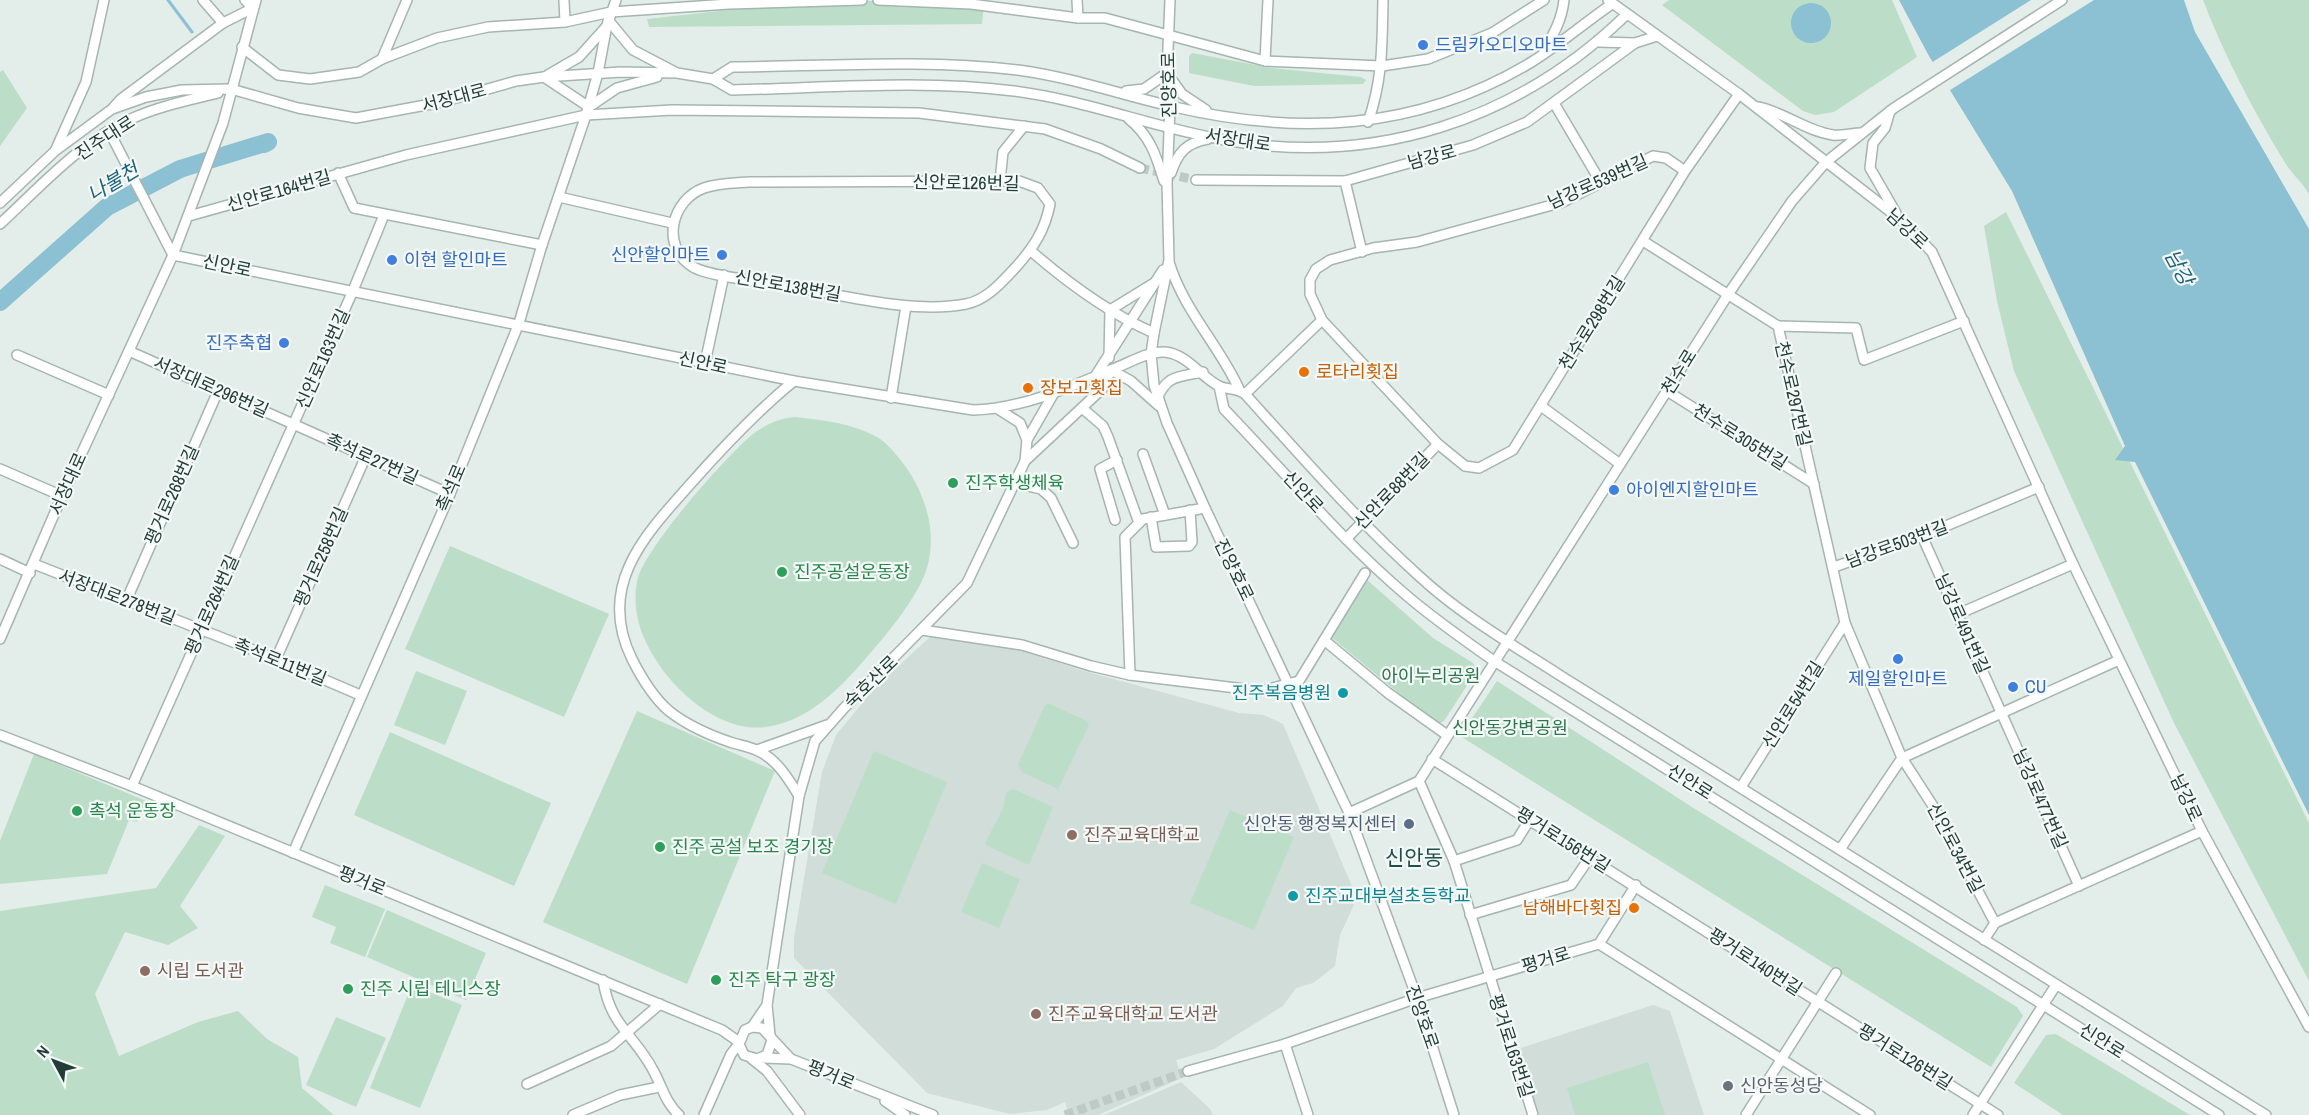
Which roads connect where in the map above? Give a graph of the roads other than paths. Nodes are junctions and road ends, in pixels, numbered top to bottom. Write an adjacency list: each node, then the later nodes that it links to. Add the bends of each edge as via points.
1 (203, 0): 24 (street)
2 (245, 0): 19 (street)
3 (407, 0): 31 (street)
4 (564, 0): 23 (street)
5 (616, 0): 22 (street, 촉석로)
6 (862, 0): 16 (street)
7 (878, 0): 17 (street)
8 (1077, 0): 21 (street)
9 (1170, 0): 25 (street, 진양호로)
10 (1268, 0): 32 (street)
11 (1383, 0): 33 (street)
12 (1542, 0): 33 (street, via 1492,33 1428,59)
13 (1563, 0): 30 (street, via 1563,13)
14 (2062, 0): 46 (street, 천수로)
15 (101, 2): 56 (street, via 86,82)
16 (729, 2): 22 (street)
17 (972, 2): 21 (street)
18 (1610, 2): 20 (street, 남강로); 30 (street, 서장대로)
19 (254, 4): 24 (street); 29 (street)
20 (1626, 15): 26 (street, 남강로); 27 (street, 서장대로)
21 (1078, 18): 25 (street, via 1105,18)
22 (609, 19): 23 (street); 34 (street, 촉석로); 35 (street, via 633,50); 37 (street, via 579,57)
23 (565, 22): 31 (street, via 488,27 437,38)
24 (223, 23): 45 (street)
25 (1169, 35): 32 (street); 36 (street, 진양호로)
26 (1657, 36): 28 (street); 41 (street, 남강로)
27 (1599, 42): 28 (street); 55 (street, 서장대로, via 1503,104 1427,133 1394,141 1302,147)
28 (1635, 43): 42 (street, 남강로)
29 (242, 47): 31 (street, via 278,75 309,79 359,72); 39 (street)
30 (1541, 55): 50 (street, 서장대로, via 1465,96)
31 (382, 58)
32 (1265, 61): 33 (street)
33 (1382, 66): 50 (street)
34 (598, 73): 35 (street, 서장대로); 37 (street, 서장대로); 47 (street, 촉석로)
35 (677, 73): 38 (street, 서장대로); 47 (street, via 617,88)
36 (1167, 73): 40 (street, via 1144,89); 43 (street, 진양호로); 48 (street, via 1182,94)
37 (544, 77): 39 (street, 서장대로, via 356,118 298,108); 47 (street)
38 (713, 79): 40 (street, 서장대로, via 732,67 961,65 1019,70); 49 (street, 서장대로, via 732,90 960,86 1016,91)
39 (231, 89): 45 (street, 진주대로, via 182,90); 53 (street, 진주대로, via 143,115); 69 (street, 서장대로, via 223,123)
40 (1120, 92): 43 (street, 서장대로)
41 (1739, 94): 44 (street, 남강로); 59 (street)
42 (1554, 103): 62 (street, 남강로, via 1527,122 1473,145); 64 (street)
43 (1170, 106): 48 (street, 서장대로); 52 (street, 진양호로)
44 (1755, 106): 54 (street, via 1833,135); 57 (street, 남강로)
45 (112, 109): 56 (street, 진주대로)
46 (1892, 109): 54 (street, 천수로); 70 (street, via 1885,128 1873,143 1870,168)
47 (587, 111): 51 (street, via 919,113); 60 (street); 66 (street, 촉석로)
48 (1216, 115): 50 (street, 서장대로, via 1305,125)
49 (1127, 117): 52 (street, 서장대로); 65 (street, via 1152,144)
50 (1368, 122)
51 (1024, 126): 58 (street, via 1090,145); 63 (street, via 1003,152)
52 (1169, 127): 55 (street, 서장대로); 65 (street, 진양호로)
53 (109, 131): 72 (street, 진주대로); 77 (street)
54 (1861, 133): 57 (street, 천수로)
55 (1212, 138): 65 (street, via 1192,142 1182,149)
56 (56, 151): 67 (street, 진주대로)
57 (1826, 162): 70 (street, 남강로); 82 (street, 천수로, via 1792,201)
58 (1140, 168)
59 (1685, 171): 64 (street, 남강로539번길, via 1666,158 1653,156); 73 (street, 천수로298번길)
60 (338, 173): 68 (street, 신안로164번길, via 354,208); 69 (street, 신안로164번길)
61 (1196, 180): 62 (street)
62 (1345, 180): 76 (street)
63 (1000, 181): 71 (street, 신안로126번길, via 716,185 691,196); 75 (street, 신안로126번길, via 1018,181 1038,188 1050,204 1047,220)
64 (1600, 181): 76 (street, 남강로539번길, via 1563,202 1417,242)
65 (1167, 188): 78 (street, 진양호로)
66 (559, 197): 71 (street); 74 (street, 촉석로)
67 (0, 203)
68 (384, 215): 74 (street, 신안로164번길); 81 (street)
69 (189, 216): 77 (street, 서장대로)
70 (1901, 220): 86 (street, 남강로, via 1932,252)
71 (672, 223): 79 (street, via 674,241 683,258 694,268)
72 (0, 224)
73 (1643, 241): 82 (street); 108 (street, 천수로298번길)
74 (542, 245): 87 (street, 촉석로)
75 (1031, 251): 83 (street, 신안로126번길, via 994,291 967,304); 84 (street)
76 (1362, 252): 85 (street, 남강로539번길, via 1330,260 1316,269 1310,280 1310,294)
77 (173, 255): 81 (street, 신안로); 91 (street, 서장대로)
78 (1169, 260): 80 (street); 90 (street, 진양호로); 104 (street, 신안로, via 1195,319)
79 (724, 275): 83 (street, 신안로138번길); 95 (street, 신안로138번길)
80 (1156, 281): 84 (street); 88 (street)
81 (352, 293): 87 (street, 신안로); 111 (street, 신안로163번길)
82 (1729, 293): 89 (street, 천수로297번길); 103 (street, 천수로)
83 (906, 306): 106 (street)
84 (1110, 310): 88 (street); 94 (street)
85 (1322, 320): 104 (street); 113 (street, 신안로88번길)
86 (1964, 321): 89 (street, via 1864,360 1856,328); 122 (street, 남강로)
87 (519, 323): 95 (street, 신안로); 123 (street, 촉석로)
88 (1131, 323): 90 (street); 94 (street)
89 (1778, 326): 121 (street, 천수로297번길)
90 (1154, 333): 92 (street, 진양호로)
91 (129, 351): 101 (street, 서장대로296번길); 105 (street, 서장대로)
92 (1151, 354): 96 (street, 신안로); 97 (street, via 1167,352); 107 (street, 진양호로)
93 (17, 355): 105 (street)
94 (1109, 358): 98 (street)
95 (705, 363): 99 (street, 신안로)
96 (1111, 370): 98 (street, 신안로); 107 (street); 109 (street, via 1103,388)
97 (1203, 372): 100 (street); 107 (street, via 1175,377 1162,385)
98 (1095, 376): 102 (street, 신안로)
99 (794, 381): 106 (street, 신안로); 158 (street, via 744,424 650,530 628,568 618,616 623,641 636,666 669,710 697,729)
100 (1219, 386): 104 (street); 133 (street, 신안로, via 1224,409)
101 (218, 391): 111 (street, 서장대로296번길); 140 (street, 평거로268번길)
102 (1054, 391): 110 (street, 신안로); 112 (street, 숙호산로)
103 (1667, 391): 118 (street, 천수로); 121 (street, 천수로305번길)
104 (1242, 392): 130 (street, 신안로)
105 (109, 395): 124 (street, 서장대로)
106 (891, 398): 110 (street, 신안로, via 947,407)
107 (1158, 402): 125 (street, 진양호로)
108 (1541, 405): 113 (street, 신안로88번길, via 1514,450 1479,468 1465,466); 118 (street)
109 (1082, 408): 116 (street, via 1103,426); 117 (street)
110 (998, 409): 112 (street, via 1020,423)
111 (294, 424): 115 (street, 촉석로27번길); 143 (street, 평거로264번길)
112 (1027, 440): 117 (street, 숙호산로)
113 (1438, 444): 130 (street, 신안로88번길)
114 (1143, 454): 127 (street)
115 (366, 456): 123 (street, 촉석로27번길); 148 (street, 평거로258번길)
116 (1117, 460): 129 (street, via 1100,469); 131 (street)
117 (1025, 461): 120 (street, 숙호산로)
118 (1620, 464): 147 (street, 천수로)
119 (0, 469): 124 (street)
120 (1015, 483): 134 (street, via 1041,489 1051,498); 144 (street, 숙호산로, via 967,583)
121 (1814, 484): 137 (street, 남강로503번길)
122 (2038, 487): 132 (street, 남강로503번길); 136 (street, 남강로)
123 (450, 494): 153 (street, 촉석로)
124 (62, 496): 138 (street, 서장대로)
125 (1205, 508): 126 (street); 152 (street, 진양호로)
126 (1190, 510): 127 (street); 128 (street, via 1189,546 1156,547)
127 (1165, 515): 128 (street)
128 (1151, 517): 131 (street)
129 (1115, 520)
130 (1363, 521): 133 (street, 신안로88번길); 147 (street, 신안로, via 1429,584)
131 (1139, 523): 151 (street, via 1125,537)
132 (1922, 537): 137 (street, 남강로503번길); 141 (street, 남강로491번길)
133 (1346, 539): 150 (street, 신안로, via 1406,595)
134 (1072, 543)
135 (0, 559): 138 (street)
136 (2073, 564): 141 (street); 149 (street, 남강로)
137 (1833, 567): 142 (street)
138 (32, 569): 140 (street, 서장대로278번길); 145 (street, 서장대로)
139 (1365, 573): 146 (street)
140 (127, 599): 143 (street, 서장대로278번길)
141 (1958, 614): 154 (street, 남강로491번길)
142 (1845, 623): 159 (street); 163 (street, 신안로54번길)
143 (200, 630): 148 (street, 촉석로11번길); 162 (street, 평거로264번길)
144 (922, 630): 151 (street, via 1022,645); 155 (street, 숙호산로)
145 (0, 639)
146 (1324, 640): 152 (street, via 1299,681); 157 (street)
147 (1507, 641): 150 (street, 천수로); 163 (street, 신안로)
148 (276, 658): 153 (street, 촉석로11번길)
149 (2119, 660): 154 (street); 167 (street, 남강로)
150 (1494, 662): 157 (street, 천수로); 185 (street, 신안로)
151 (1130, 675): 152 (street, via 1261,691)
152 (1290, 685): 165 (street, 진양호로)
153 (360, 695): 169 (street, 촉석로)
154 (2001, 712): 159 (street); 173 (street, 남강로477번길)
155 (827, 725): 158 (street); 164 (street, 숙호산로, via 815,741)
156 (0, 735): 162 (street, 평거로)
157 (1447, 735): 160 (street, 천수로)
158 (757, 750): 164 (street, via 779,768)
159 (1902, 758): 168 (street); 175 (street, 신안로34번길, via 1933,806)
160 (1432, 759): 161 (street, 천수로); 166 (street, 평거로156번길)
161 (1419, 781): 165 (street); 171 (street, 평거로163번길)
162 (132, 786): 169 (street, 평거로)
163 (1742, 787): 168 (street, 신안로)
164 (799, 796): 186 (street, 숙호산로)
165 (1349, 813): 182 (street, 진양호로)
166 (1530, 819): 170 (street, 평거로156번길); 171 (street, via 1517,840)
167 (2202, 831): 173 (street); 188 (street, 남강로)
168 (1841, 848): 176 (street, 신안로)
169 (292, 853): 180 (street, 평거로)
170 (1590, 857): 172 (street, 평거로156번길); 174 (street, via 1571,885)
171 (1454, 861): 174 (street, 평거로163번길)
172 (1636, 885): 177 (street); 183 (street, 평거로140번길)
173 (2079, 886): 175 (street)
174 (1470, 915): 179 (street, 평거로163번길)
175 (1995, 923): 176 (street)
176 (1984, 940): 181 (street, 신안로)
177 (1599, 944): 179 (street, 평거로); 196 (street)
178 (1836, 973): 183 (street)
179 (1489, 977): 182 (street, 평거로); 211 (street, 평거로163번길)
180 (603, 981): 184 (street, 평거로); 190 (street, via 610,1008)
181 (2056, 985): 185 (street); 217 (street, 신안로)
182 (1417, 998): 193 (street, 평거로); 210 (street, 진양호로)
183 (1818, 1002): 196 (street, 평거로140번길); 202 (street, 평거로126번길)
184 (660, 1004): 189 (street, 평거로); 190 (street)
185 (2044, 1004): 202 (street); 216 (street, 신안로)
186 (767, 1005): 187 (street); 191 (street)
187 (750, 1027): 189 (street); 191 (street, via 762,1028); 192 (street, via 742,1033)
188 (2309, 1027)
189 (722, 1030): 192 (street)
190 (626, 1035): 199 (street, via 611,1046); 200 (street, via 654,1072)
191 (771, 1037): 194 (street, via 770,1050); 195 (street)
192 (739, 1043): 194 (street, via 742,1052); 197 (street)
193 (1285, 1044): 198 (street, 평거로); 209 (street)
194 (756, 1058): 195 (street); 197 (street); 206 (street)
195 (791, 1059): 201 (street, 평거로)
196 (1782, 1060): 212 (street, 평거로140번길); 213 (street)
197 (729, 1063): 203 (street)
198 (1188, 1071)
199 (527, 1084)
200 (659, 1087): 204 (street, via 620,1095); 205 (street)
201 (872, 1092): 207 (street, 평거로); 208 (street, 평거로)
202 (1981, 1104): 214 (street); 215 (street, 평거로126번길)
203 (707, 1113)
204 (573, 1115)
205 (678, 1115)
206 (800, 1115)
207 (905, 1115)
208 (933, 1115)
209 (1308, 1115)
210 (1454, 1115)
211 (1533, 1115)
212 (1747, 1115)
213 (1870, 1115)
214 (1973, 1115)
215 (1998, 1115)
216 (2219, 1115)
217 (2266, 1115)

